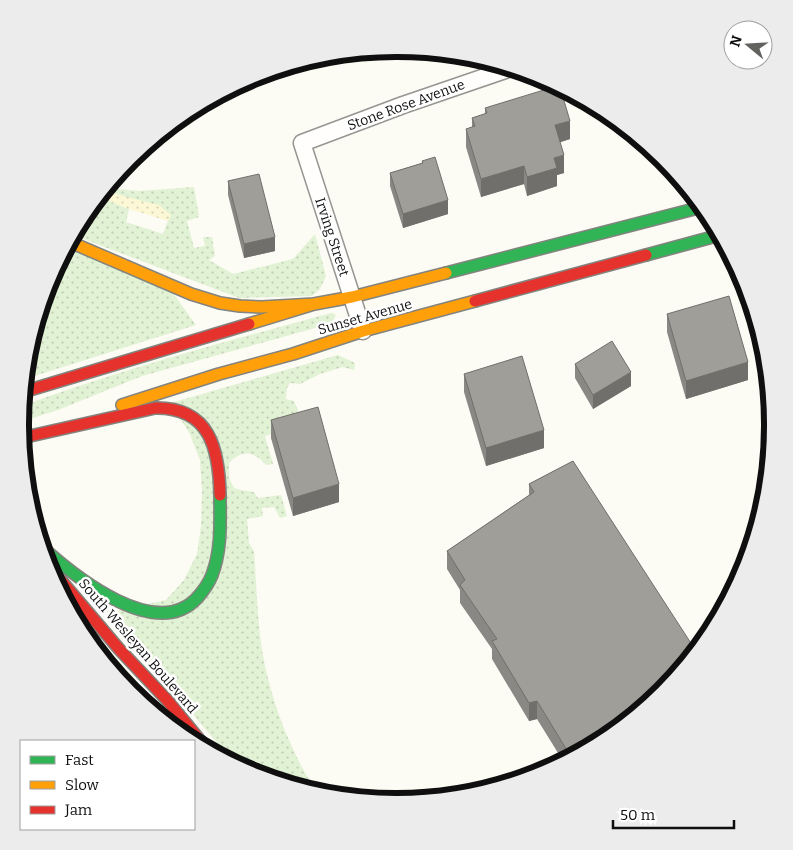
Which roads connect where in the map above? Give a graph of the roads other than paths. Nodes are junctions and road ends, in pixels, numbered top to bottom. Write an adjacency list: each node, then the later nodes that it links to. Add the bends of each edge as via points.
1 (499, 72): 2 (street, Stone Rose Avenue)
2 (302, 143): 6 (street, Irving Street)
3 (694, 209): 6 (main road, Sunset Avenue)
4 (712, 237): 8 (main road, Sunset Avenue)
5 (76, 245): 7 (main road, via 181,290 216,301 270,307)
6 (352, 297): 7 (main road, Sunset Avenue); 8 (street, Irving Street)
7 (314, 304): 9 (main road, Sunset Avenue)
8 (363, 331): 10 (main road, Sunset Avenue)
9 (31, 390)
10 (29, 435)
11 (29, 436): 12 (main road, via 166,407 189,415 205,427 216,460 220,482 217,561 204,590 184,609 159,613 132,607 77,576)
12 (54, 557)
13 (66, 586): 14 (main road, South Wesleyan Boulevard)
14 (192, 731)

